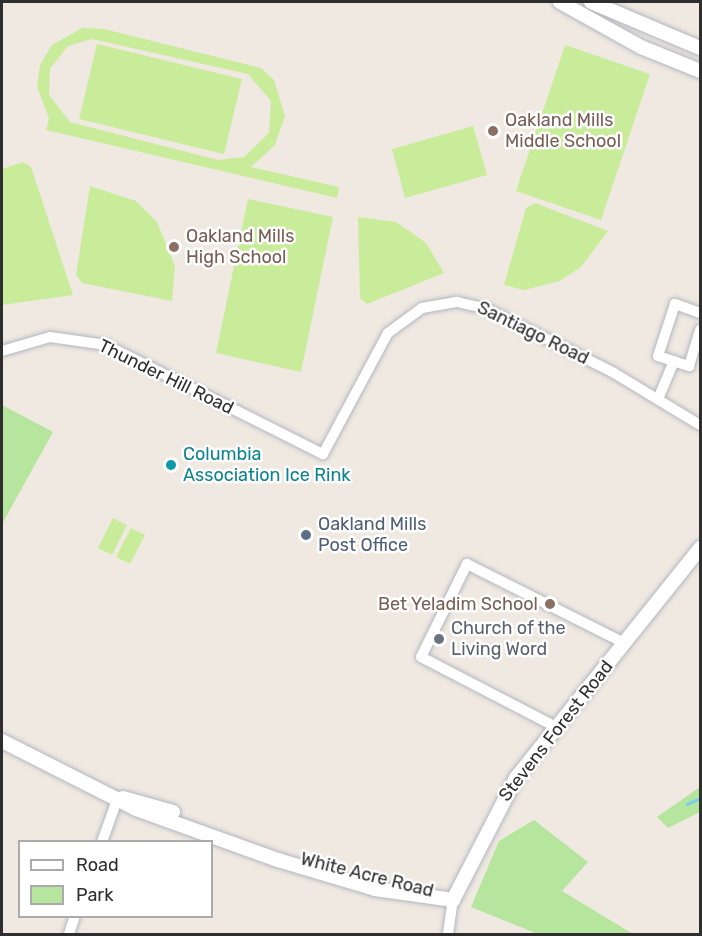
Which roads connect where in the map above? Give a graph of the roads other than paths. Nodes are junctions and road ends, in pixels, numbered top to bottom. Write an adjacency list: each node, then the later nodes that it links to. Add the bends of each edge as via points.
1 (560, 2): 4 (street, via 613,33)
2 (591, 2): 3 (street)
3 (700, 48)
4 (700, 71)
5 (700, 312): 8 (street, via 675,304 658,356)
6 (700, 330): 8 (street, via 689,366)
7 (2, 351): 11 (street, Thunder Hill Road, via 50,337 106,345)
8 (674, 361): 9 (street)
9 (658, 399): 10 (street, Santiago Road); 11 (street, Santiago Road, via 487,309 440,303 410,315 388,333)
10 (700, 426)
11 (323, 454)
12 (700, 548): 13 (street, Stevens Forest Road)
13 (624, 643): 14 (street, Stevens Forest Road); 14 (street, via 467,564 421,657)
14 (556, 727): 18 (street, Stevens Forest Road, via 499,805)
15 (2, 741): 16 (street, White Acre Road, via 63,776)
16 (118, 797): 17 (street); 18 (street, White Acre Road, via 140,800 346,874)
17 (103, 840)
18 (453, 900): 21 (street, Stevens Forest Road)
19 (74, 918): 20 (street)
20 (69, 934)
21 (448, 934)

